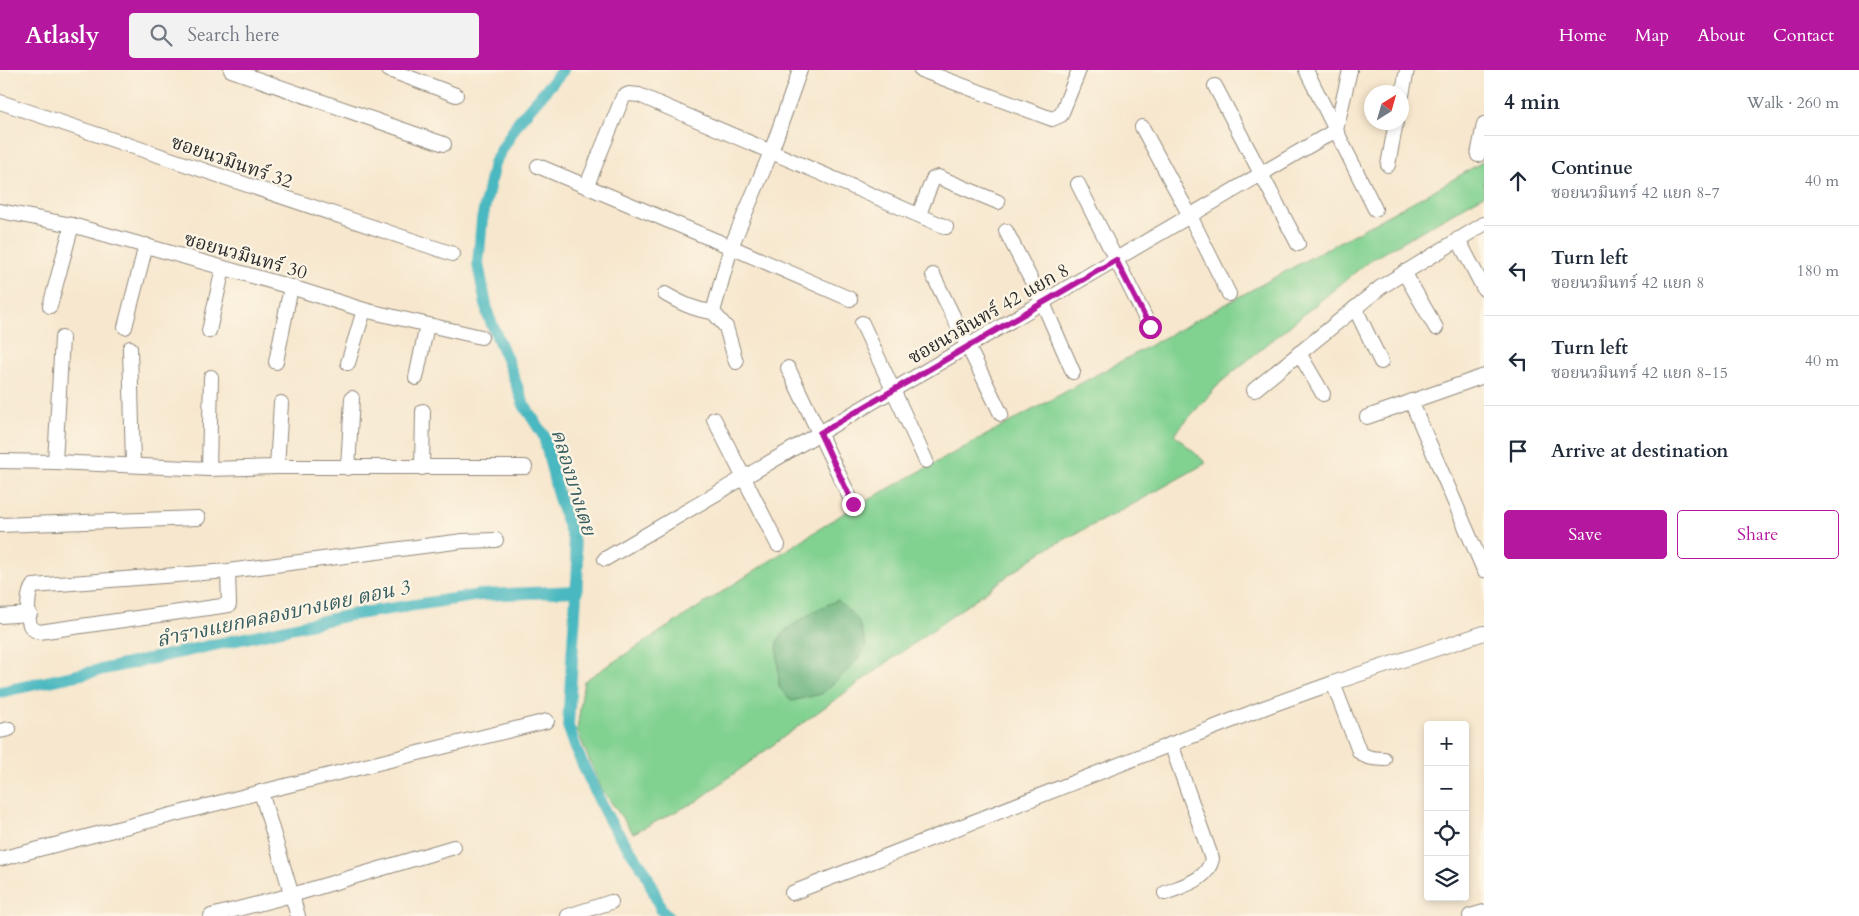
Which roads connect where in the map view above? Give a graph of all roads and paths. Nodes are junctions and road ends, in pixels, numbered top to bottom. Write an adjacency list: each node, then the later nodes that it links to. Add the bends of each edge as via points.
1 (230, 70): 17 (street)
2 (390, 70): 11 (street)
3 (800, 70): 18 (street)
4 (921, 70): 5 (street, via 1052,119 1061,115)
5 (1079, 70)
6 (1306, 70): 15 (street)
7 (1350, 70): 15 (street)
8 (1406, 70): 9 (street)
9 (1404, 85)
10 (1215, 86): 22 (street)
11 (456, 95)
12 (0, 102): 38 (street, ซอยนวมินทร์ 32)
13 (1484, 124): 19 (street)
14 (1142, 127): 29 (street)
15 (1336, 130): 22 (street, ซอยนวมินทร์ 42 แยก 8); 26 (street)
16 (1395, 130): 20 (street)
17 (444, 144)
18 (771, 152): 24 (street, via 639,95 629,94 623,97); 28 (street); 37 (street)
19 (1478, 155)
20 (1388, 165)
21 (538, 166): 24 (street)
22 (1262, 174): 29 (street, ซอยนวมินทร์ 42 แยก 8); 35 (street)
23 (1078, 184): 39 (street)
24 (587, 185): 37 (street)
25 (998, 202): 28 (street, via 938,177 933,179)
26 (1375, 209)
27 (0, 211): 31 (street, ซอยนวมินทร์ 30)
28 (919, 214): 32 (street)
29 (1190, 216): 39 (street, ซอยนวมินทร์ 42 แยก 8); 46 (street)
30 (1484, 224): 34 (street)
31 (72, 225): 36 (street, ซอยนวมินทร์ 30); 49 (street)
32 (946, 227)
33 (1006, 231): 48 (street)
34 (1458, 240): 41 (street); 44 (street)
35 (1298, 244)
36 (146, 245): 40 (street, ซอยนวมินทร์ 30); 55 (street)
37 (731, 246): 47 (street); 52 (street)
38 (453, 254)
39 (1116, 260): 48 (street, ซอยนวมินทร์ 42 แยก 8); 56 (street)
40 (223, 268): 43 (street, ซอยนวมินทร์ 30); 58 (street)
41 (1404, 272): 50 (street); 57 (street)
42 (933, 275): 61 (street)
43 (290, 287): 51 (street, ซอยนวมินทร์ 30); 64 (street)
44 (1484, 290)
45 (665, 294): 52 (street, via 687,306)
46 (1229, 294)
47 (850, 299)
48 (1042, 303): 61 (street, ซอยนวมินทร์ 42 แยก 8); 69 (street)
49 (50, 306)
50 (1355, 308): 63 (street); 66 (street)
51 (364, 310): 54 (street, ซอยนวมินทร์ 30); 67 (street)
52 (713, 312): 65 (street, via 726,327)
53 (862, 323): 74 (street)
54 (428, 324): 59 (street, ซอยนวมินทร์ 30); 72 (street)
55 (125, 327)
56 (1150, 327)
57 (1436, 328)
58 (209, 331)
59 (481, 337)
60 (62, 338): 86 (street)
61 (968, 346): 74 (street, ซอยนวมินทร์ 42 แยก 8); 80 (street)
62 (130, 348): 87 (street)
63 (1299, 353): 73 (street); 75 (street)
64 (276, 362)
65 (736, 362)
66 (1381, 362)
67 (348, 363)
68 (788, 368): 83 (street)
69 (1073, 372)
70 (1484, 376): 77 (street)
71 (212, 377): 92 (street)
72 (416, 378)
73 (1254, 390)
74 (893, 391): 83 (street, ซอยนวมินทร์ 42 แยก 8); 85 (street)
75 (1323, 394)
76 (352, 398): 90 (street)
77 (1411, 401): 81 (street); 100 (street)
78 (281, 403): 88 (street)
79 (422, 411): 91 (street)
80 (1001, 414)
81 (1367, 417)
82 (714, 419): 93 (street)
83 (820, 433): 93 (street, ซอยนวมินทร์ 42 แยก 8); 94 (street)
84 (0, 461): 86 (street)
85 (926, 461)
86 (54, 462): 87 (street)
87 (133, 465): 92 (street)
88 (277, 467): 90 (street); 92 (street)
89 (524, 467): 91 (street)
90 (348, 468): 91 (street)
91 (422, 468)
92 (209, 469)
93 (744, 476): 98 (street); 99 (street, ซอยนวมินทร์ 42 แยก 8)
94 (853, 504)
95 (198, 518): 96 (street)
96 (0, 525)
97 (496, 540): 101 (street, via 463,541)
98 (778, 545)
99 (605, 559)
100 (1484, 570)
101 (228, 571): 102 (street, via 33,586 28,597); 102 (street, via 229,605 40,632 30,625)
102 (30, 614): 103 (street)
103 (0, 616)
104 (1484, 633): 105 (street)
105 (1333, 683): 107 (street); 108 (street, via 1358,751 1368,758)
106 (547, 720): 109 (street)
107 (1171, 744): 112 (street); 113 (street, via 1212,859 1204,876)
108 (1384, 759)
109 (261, 792): 111 (street); 114 (street)
110 (454, 848): 114 (street)
111 (0, 859)
112 (792, 893)
113 (1165, 893)
114 (292, 895): 117 (street); 118 (street)
115 (611, 902): 119 (street)
116 (1484, 912): 120 (street)
117 (211, 916)
118 (298, 916)
119 (568, 916)
120 (1470, 916)

